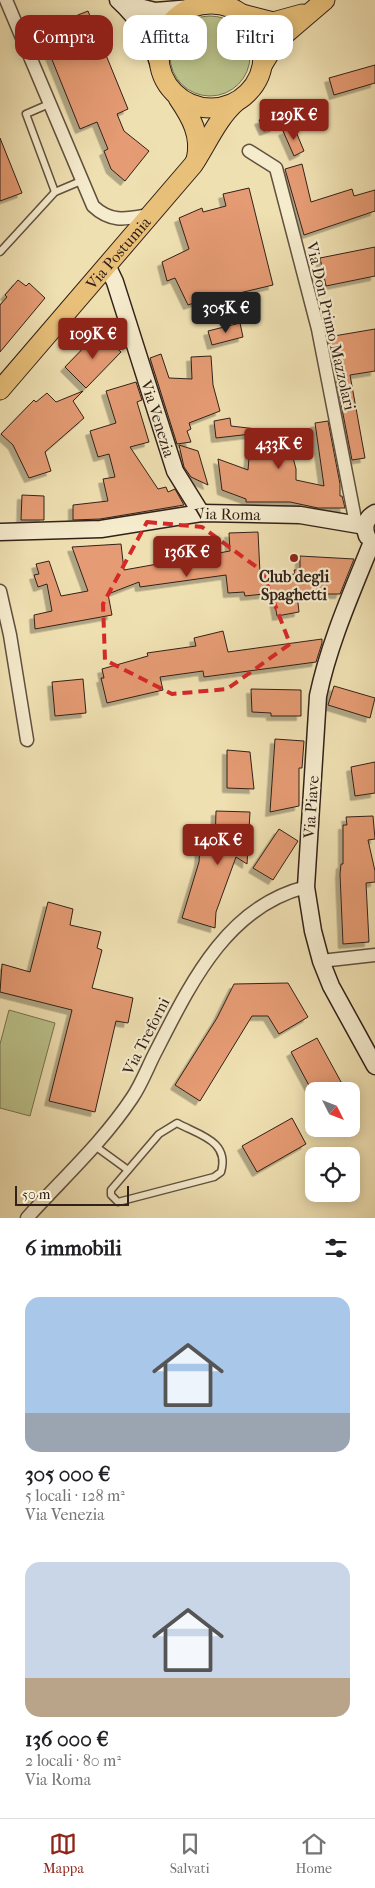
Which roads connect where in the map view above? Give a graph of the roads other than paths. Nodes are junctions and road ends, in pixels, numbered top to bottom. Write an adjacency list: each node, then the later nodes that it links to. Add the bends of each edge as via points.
1 (6, 0): 10 (street)
2 (118, 0): 4 (main road, via 148,10); 7 (main road, via 141,24)
3 (324, 1): 5 (main road, via 279,22); 6 (main road, via 277,41)
4 (192, 8): 5 (main road, via 217,5); 7 (main road, via 174,19 162,36)
5 (241, 14): 6 (main road, via 260,38)
6 (262, 67): 9 (main road, via 252,88)
7 (160, 68): 8 (main road, via 168,87)
8 (176, 95): 9 (main road, via 189,104 204,108); 12 (main road, via 197,134)
9 (236, 102): 12 (main road, Via Postumia, via 220,119)
10 (49, 104): 13 (street); 14 (lane, via 26,114)
11 (249, 151): 20 (street, Via Don Primo Mazzolari, via 276,168)
12 (196, 160): 15 (main road, Via Postumia)
13 (81, 181): 14 (lane); 15 (street, via 92,206 102,215 124,220)
14 (55, 192): 16 (lane)
15 (149, 215): 17 (main road, Via Postumia)
16 (0, 252)
17 (107, 265): 18 (main road, Via Postumia); 19 (main road, Via Venezia, via 175,471)
18 (0, 390)
19 (201, 512): 20 (main road, Via Roma); 21 (main road, Via Roma, via 101,529)
20 (365, 521): 22 (main road, via 366,535)
21 (0, 532)
22 (374, 542): 25 (main road, Via Piave, via 323,671)
23 (0, 591): 24 (street)
24 (27, 740)
25 (306, 887): 27 (main road, Via Piave); 29 (street, Via Treforni, via 284,892 255,908 211,955 187,991 133,1096)
26 (375, 955): 27 (street)
27 (321, 961): 28 (main road, Via Piave, via 331,986)
28 (375, 1066)
29 (95, 1146): 30 (lane); 31 (street, Via Treforni)
30 (128, 1170): 30 (lane, via 111,1190 111,1195 118,1202 214,1176 221,1172 223,1154 218,1145 177,1123 159,1134)
31 (27, 1218)

